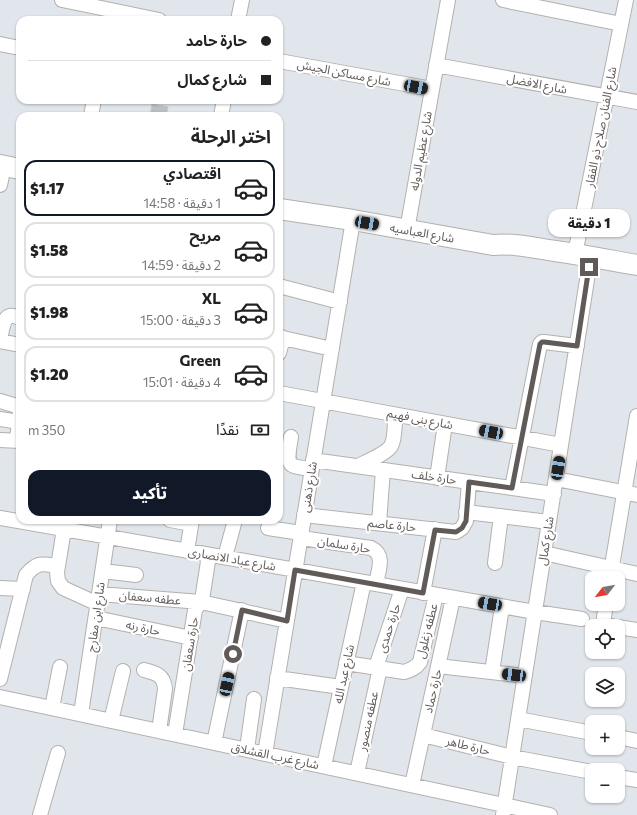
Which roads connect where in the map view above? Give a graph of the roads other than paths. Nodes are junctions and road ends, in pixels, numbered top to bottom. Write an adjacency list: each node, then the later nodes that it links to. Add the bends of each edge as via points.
1 (62, 0): 6 (street)
2 (242, 0): 7 (street)
3 (448, 0): 12 (street, شارع عظيم الدوله)
4 (503, 0): 8 (street)
5 (626, 0): 8 (street, شارع الفنان صلاح ذو الفقار)
6 (139, 16)
7 (239, 16)
8 (621, 24): 14 (street, شارع الفنان صلاح ذو الفقار)
9 (0, 44): 10 (street)
10 (16, 47)
11 (283, 62): 13 (street, شارع مساكن الجيش)
12 (436, 65): 13 (street, شارع عظيم الدوله); 14 (street, شارع الافضل)
13 (432, 90): 18 (street, شارع عظيم الدوله)
14 (607, 96): 15 (street, شارع الافضل); 19 (street, شارع الفنان صلاح ذو الفقار)
15 (637, 102)
16 (283, 210): 17 (main road, شارع العباسيه)
17 (353, 220): 18 (main road, شارع العباسيه); 23 (street, شارع ذهنى)
18 (407, 230): 19 (main road, شارع العباسيه, via 493,245 509,252)
19 (582, 261): 20 (main road, شارع العباسيه); 21 (main road, شارع العباسيه); 28 (street, شارع كمال)
20 (637, 265)
21 (637, 276)
22 (283, 287): 23 (street)
23 (340, 302): 29 (street, شارع ذهنى)
24 (16, 317): 26 (street, via 11,315 5,319)
25 (283, 337): 29 (street)
26 (0, 341): 27 (street)
27 (16, 344)
28 (577, 346): 40 (street, via 544,342 540,344); 43 (street, شارع كمال)
29 (332, 349): 32 (street, شارع ذهنى)
30 (283, 394): 32 (street, شارع بنى فهيم)
31 (0, 401): 33 (street)
32 (323, 401): 34 (street, شارع بنى فهيم); 44 (street, شارع ذهنى)
33 (16, 406)
34 (396, 415): 38 (street, شارع بنى فهيم); 45 (street, via 390,447)
35 (637, 416): 52 (street)
36 (16, 418): 37 (street)
37 (0, 419)
38 (445, 424): 40 (street, شارع بنى فهيم); 47 (street)
39 (291, 436): 44 (street, حارة خلف, via 288,460 290,464)
40 (522, 438): 43 (street, شارع بنى فهيم); 50 (street)
41 (0, 440): 42 (street)
42 (16, 440)
43 (561, 446): 48 (street, شارع كمال)
44 (313, 465): 45 (street, حارة خلف); 54 (street, شارع ذهنى)
45 (358, 466): 46 (street, حارة خلف)
46 (383, 470): 47 (street, حارة خلف); 59 (street)
47 (438, 478): 49 (street, حارة خلف)
48 (556, 479): 51 (street, شارع كمال); 52 (street)
49 (469, 482): 50 (street, حارة خلف); 53 (street, حارة عاصم)
50 (512, 488): 51 (street, حارة خلف)
51 (554, 494): 58 (street, شارع كمال)
52 (631, 494): 78 (street)
53 (466, 512): 55 (street); 66 (street, حارة عاصم, via 466,521 456,532)
54 (304, 515): 59 (street, حارة عاصم); 67 (street, شارع ذهنى)
55 (501, 516): 58 (street); 73 (street)
56 (0, 518): 57 (street, شارع عباد الانصارى)
57 (16, 520)
58 (549, 522): 70 (street, شارع كمال)
59 (379, 523): 66 (street, حارة عاصم)
60 (45, 524): 65 (street, شارع عباد الانصارى)
61 (110, 524): 68 (street, شارع ابن مفارج)
62 (192, 524): 69 (street)
63 (234, 524): 72 (street)
64 (268, 528): 67 (street)
65 (64, 529): 68 (street, شارع عباد الانصارى); 74 (street)
66 (435, 530): 86 (street, عطفه زغلول)
67 (301, 536): 75 (street, شارع ذهنى); 82 (street, حارة سلمان, via 376,550 380,558)
68 (108, 537): 69 (street, شارع عباد الانصارى); 76 (street, شارع ابن مفارج)
69 (187, 551): 71 (street, شارع عباد الانصارى)
70 (544, 553): 77 (street); 92 (street, شارع كمال)
71 (209, 555): 72 (street, شارع عباد الانصارى); 88 (street, حارة سعفان)
72 (225, 558): 75 (street, شارع عباد الانصارى)
73 (495, 563)
74 (58, 566): 84 (street, via 42,564 32,568 26,575); 89 (street, via 58,581 63,588)
75 (295, 570): 82 (street, شارع عباد الانصارى); 94 (street, شارع ذهنى)
76 (102, 571): 81 (street); 89 (street, شارع ابن مفارج)
77 (604, 571)
78 (612, 571)
79 (625, 574): 80 (street)
80 (637, 574)
81 (136, 575)
82 (370, 583): 85 (street, شارع عباد الانصارى); 98 (street, شارع عبد الله)
83 (0, 588): 84 (street)
84 (23, 589): 107 (street)
85 (402, 589): 86 (street, شارع عباد الانصارى); 101 (street, حارة حمدى)
86 (429, 594): 87 (street, شارع عباد الانصارى); 101 (street, عطفه زغلول, via 420,662 416,667 404,672)
87 (453, 598): 90 (street, شارع عباد الانصارى); 99 (street, حارة حماد)
88 (201, 602): 89 (street, عطفه سعفان); 91 (street, عطفه سعفان); 97 (street, حارة سعفان, via 195,610)
89 (97, 605): 97 (street, حارة رنه); 112 (street, شارع ابن مفارج)
90 (502, 607): 92 (street, شارع عباد الانصارى); 104 (street)
91 (242, 610): 94 (street, عطفه سعفان); 121 (street)
92 (535, 612): 93 (street, شارع عباد الانصارى); 105 (street, شارع كمال)
93 (582, 619)
94 (287, 621): 106 (street, شارع ذهنى)
95 (625, 628): 96 (street)
96 (637, 630)
97 (191, 638): 117 (street, حارة سعفان)
98 (346, 663): 101 (street, عطفه زغلول); 108 (street, شارع عبد الله)
99 (438, 666): 104 (street); 118 (street, حارة حماد)
100 (60, 667): 111 (street)
101 (378, 668): 128 (street, عطفه منصور)
102 (144, 670): 115 (street, via 155,672 164,684)
103 (123, 671): 114 (street)
104 (492, 672): 105 (street)
105 (525, 676): 113 (street, شارع كمال)
106 (277, 678): 108 (street); 124 (street, شارع ذهنى)
107 (0, 679)
108 (341, 687): 126 (street, شارع عبد الله)
109 (0, 697): 111 (street, شارع غرب القشلاق)
110 (254, 699): 122 (street)
111 (52, 708): 112 (street, شارع غرب القشلاق)
112 (81, 714): 114 (street, شارع غرب القشلاق)
113 (518, 719): 116 (street); 125 (street, شارع كمال)
114 (112, 721): 115 (street, شارع غرب القشلاق)
115 (159, 731): 117 (street, شارع غرب القشلاق)
116 (585, 732)
117 (175, 734): 121 (street, شارع غرب القشلاق)
118 (423, 735): 125 (street, حارة طاهر); 131 (street, حارة حماد)
119 (625, 738): 120 (street)
120 (637, 741)
121 (214, 743): 122 (street, شارع غرب القشلاق)
122 (246, 750): 124 (street, شارع غرب القشلاق)
123 (58, 753): 133 (street)
124 (265, 754): 126 (street, شارع غرب القشلاق)
125 (512, 757): 127 (street, حارة طاهر); 132 (street, شارع كمال)
126 (324, 766): 128 (street, شارع غرب القشلاق)
127 (585, 771)
128 (357, 773): 131 (street, شارع غرب القشلاق)
129 (625, 778): 130 (street)
130 (637, 780)
131 (412, 785): 132 (street, شارع غرب القشلاق)
132 (504, 810): 134 (street, شارع غرب القشلاق)
133 (40, 815)
134 (550, 815)

